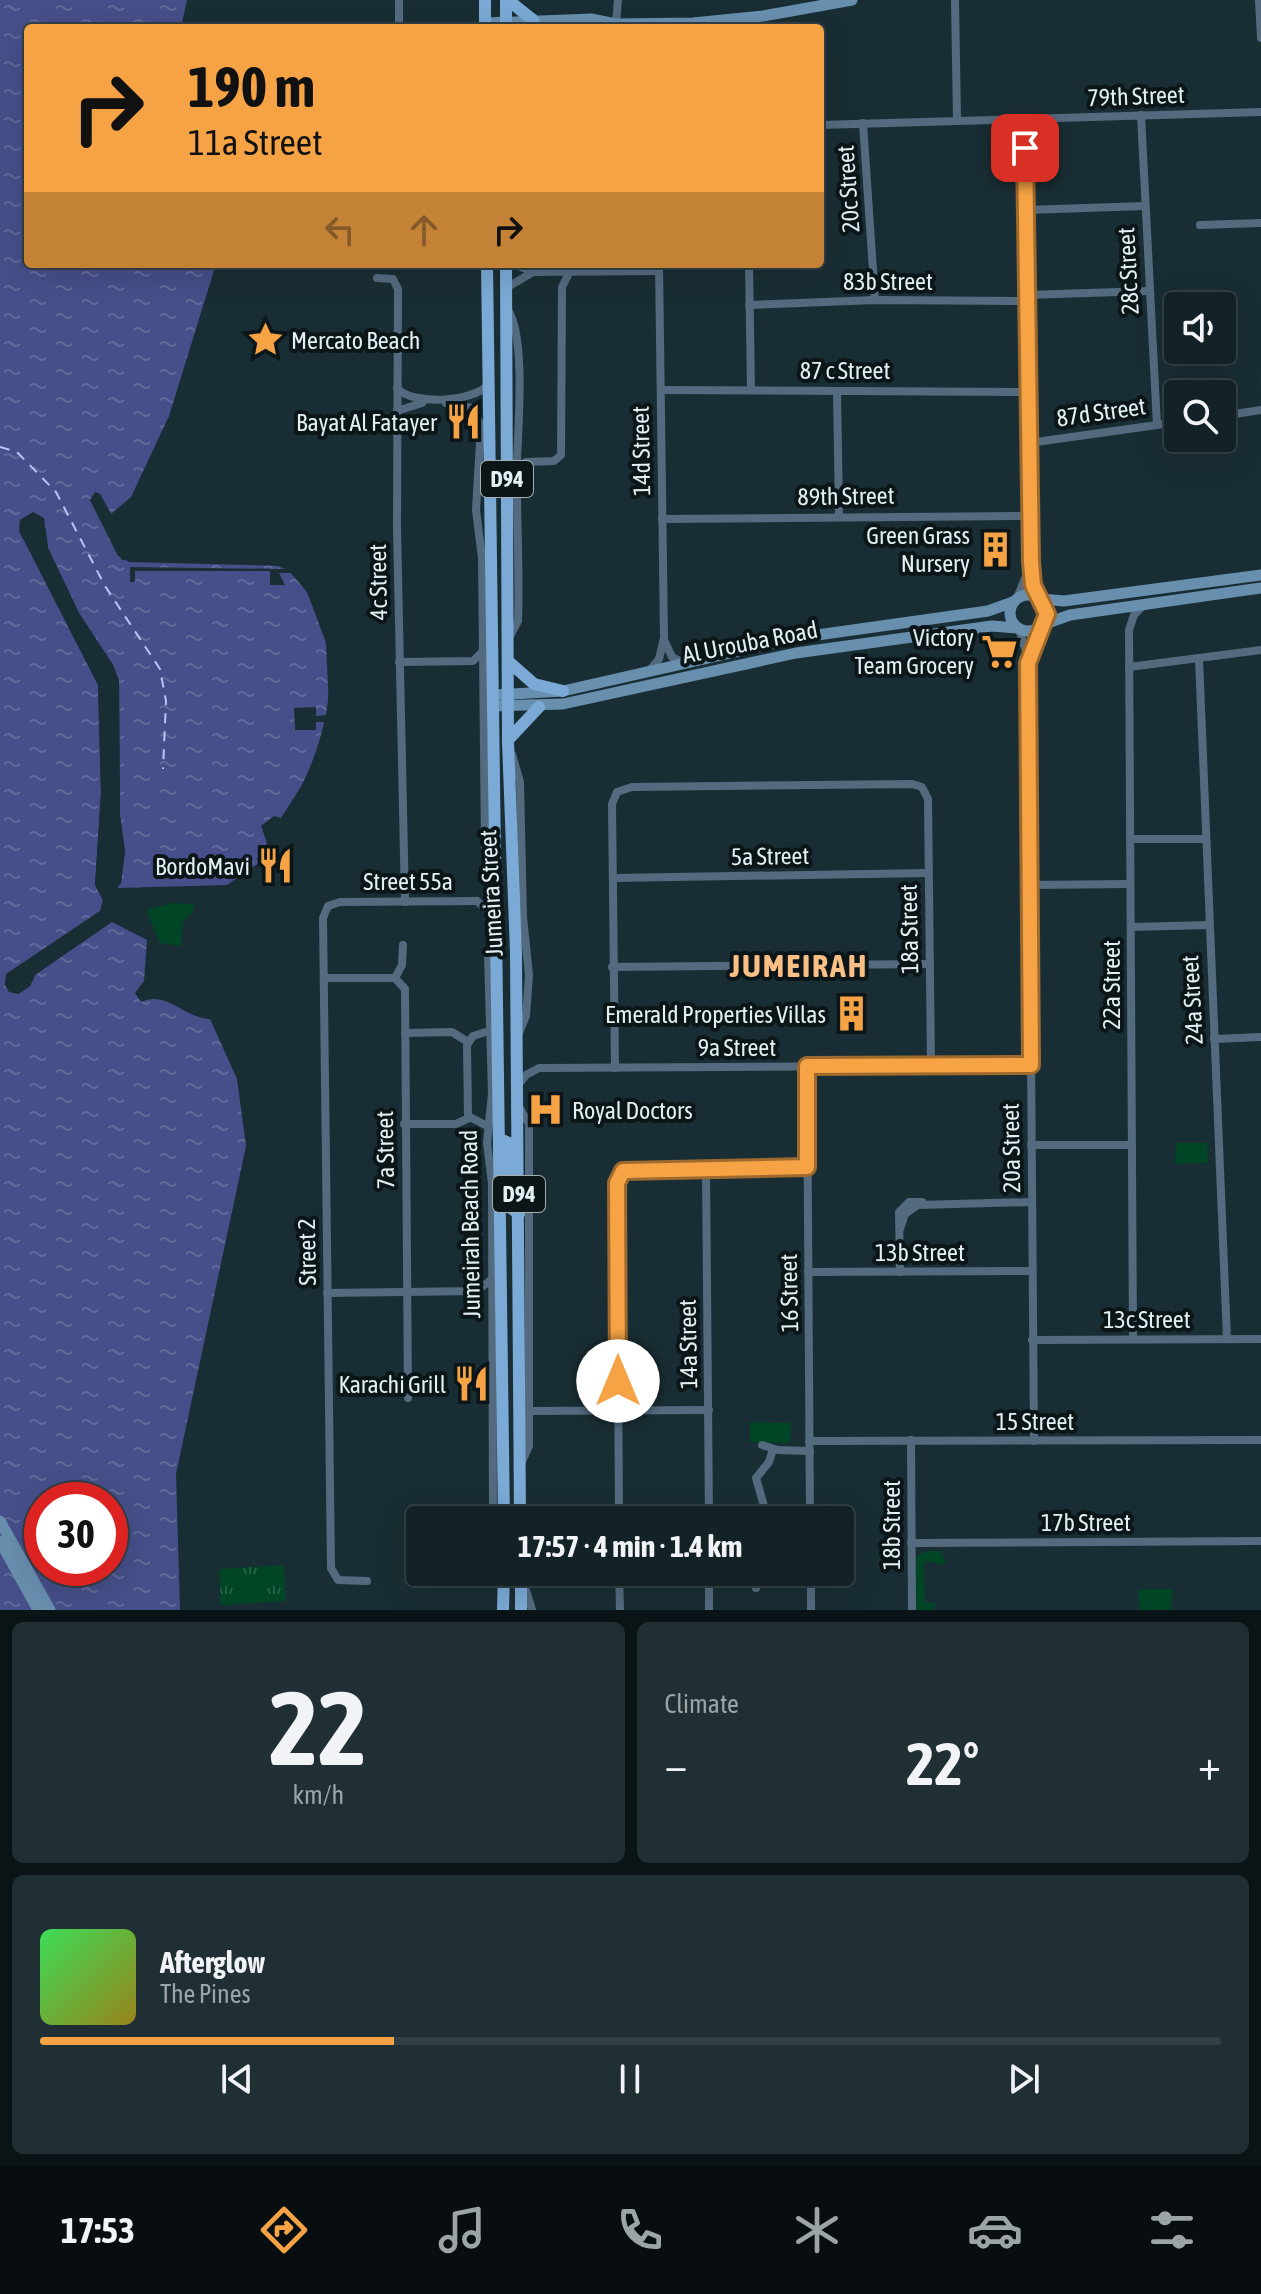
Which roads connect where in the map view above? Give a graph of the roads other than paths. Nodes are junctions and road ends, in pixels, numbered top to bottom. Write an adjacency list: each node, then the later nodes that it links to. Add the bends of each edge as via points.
1 (399, 0): 10 (street)
2 (485, 0): 11 (main road)
3 (507, 0): 9 (main road); 12 (main road)
4 (618, 0): 14 (street)
5 (852, 0): 8 (main road)
6 (955, 0): 20 (street)
7 (1259, 0): 16 (street)
8 (798, 5): 15 (main road)
9 (533, 20): 13 (main road); 14 (main road)
10 (399, 24)
11 (485, 24)
12 (506, 24)
13 (511, 24)
14 (616, 24)
15 (671, 24)
16 (1261, 38)
17 (1261, 112): 18 (street, 79th Street)
18 (1141, 115): 19 (street, 79th Street); 23 (street, 28c Street)
19 (1025, 119): 20 (street, 79th Street); 24 (street)
20 (957, 120): 21 (street, 79th Street)
21 (863, 123): 22 (street, 79th Street); 39 (street, 20c Street)
22 (824, 125)
23 (1145, 206): 24 (street); 37 (street, 28c Street)
24 (1026, 210): 38 (street)
25 (1261, 223): 26 (street)
26 (1200, 225)
27 (487, 268): 42 (main road, Jumeira Street / D94)
28 (506, 268): 36 (main road, Jumeira Street / D94)
29 (524, 268): 34 (street)
30 (585, 268): 33 (street)
31 (659, 268): 44 (street, 14d Street)
32 (749, 268): 40 (street)
33 (570, 271): 34 (street); 57 (street, via 562,287 561,455)
34 (533, 272): 36 (street)
35 (377, 278): 43 (street, 4c Street, via 390,278 398,285)
36 (506, 288): 41 (main road, Jumeira Street / D94)
37 (1149, 291): 38 (street, 83b Street); 54 (street, 28c Street)
38 (1027, 298): 39 (street, 83b Street); 47 (street)
39 (875, 300): 40 (street, 83b Street)
40 (749, 305): 45 (street)
41 (506, 307): 57 (street, via 517,333); 72 (main road, Jumeira Street / D94)
42 (489, 384): 43 (street, via 468,398 409,398); 52 (main road, Jumeira Street / D94)
43 (397, 388): 50 (street, 4c Street)
44 (661, 390): 45 (street, 87 c Street); 60 (street, 14d Street)
45 (751, 390): 46 (street, 87 c Street)
46 (837, 391): 47 (street, 87 c Street); 58 (street)
47 (1028, 392): 55 (street)
48 (446, 403): 50 (street, via 415,404); 52 (street, via 472,403); 56 (street, via 468,406 479,416)
49 (1261, 410): 51 (street)
50 (397, 411): 78 (street, 4c Street)
51 (1236, 414)
52 (489, 418): 56 (main road, Jumeira Street / D94)
53 (1164, 424): 54 (street, 87d Street)
54 (1157, 425): 55 (street, 87d Street)
55 (1029, 443): 59 (street)
56 (485, 460): 74 (street, via 476,510); 85 (main road, Jumeira Street / D94)
57 (517, 467): 72 (street, via 518,616)
58 (839, 516): 59 (street, 89th Street); 60 (street, 89th Street)
59 (1030, 516): 61 (street)
60 (662, 519): 71 (street, 14d Street)
61 (1031, 562): 64 (street); 65 (street)
62 (1261, 575): 64 (main road, via 1071,600)
63 (1261, 588): 66 (main road)
64 (1040, 598): 65 (main road, via 1027,594); 68 (main road, via 1047,614)
65 (1015, 600): 69 (main road, via 1010,619); 79 (main road, Al Urouba Road, via 988,611 796,638)
66 (1142, 607): 67 (main road); 70 (street, 22a Street)
67 (1114, 610): 68 (main road, via 1070,615); 70 (street)
68 (1041, 626): 69 (main road); 80 (street, 20a Street)
69 (1018, 629): 80 (street, 20a Street); 87 (main road, Al Urouba Road, via 992,626 796,653)
70 (1129, 630): 81 (street, 22a Street)
71 (664, 638): 79 (street, via 669,655); 83 (street, 14d Street, via 659,659)
72 (508, 640): 77 (main road, Jumeira Street / D94)
73 (1261, 650): 75 (street)
74 (482, 652): 76 (street); 82 (street)
75 (1199, 659): 81 (street); 90 (street, 24a Street)
76 (473, 661): 78 (street); 82 (street)
77 (508, 661): 84 (main road, via 534,684); 86 (main road, Jumeira Street / D94)
78 (399, 662): 99 (street, 4c Street)
79 (685, 663): 83 (main road, Al Urouba Road)
80 (1028, 663): 96 (street, 20a Street)
81 (1129, 667): 89 (street, 22a Street)
82 (483, 672): 91 (street, via 485,850)
83 (646, 673): 84 (main road, Al Urouba Road)
84 (563, 691): 86 (main road, Al Urouba Road)
85 (493, 700): 86 (main road, Al Urouba Road); 91 (main road, Jumeira Street / D94)
86 (508, 701): 87 (main road, Al Urouba Road); 88 (main road, Jumeira Street / D94)
87 (539, 707): 88 (main road)
88 (508, 742): 113 (main road, Jumeira Street / D94)
89 (1130, 839): 90 (street); 95 (street, 22a Street)
90 (1205, 839): 101 (street, 24a Street)
91 (495, 869): 94 (main road, Jumeira Street / D94)
92 (928, 873): 93 (street, 5a Street); 93 (street, 18a Street, via 925,791 912,784 624,787 612,804); 104 (street, 18a Street)
93 (613, 878): 105 (street)
94 (495, 883): 97 (street); 100 (main road, Jumeira Street / D94)
95 (1130, 884): 96 (street); 102 (street, 22a Street)
96 (1030, 885): 114 (street, 20a Street)
97 (477, 901): 99 (street, Street 55a); 100 (street)
98 (340, 902): 99 (street, Street 55a); 106 (street, Street 2, via 324,912)
99 (405, 902)
100 (496, 923): 108 (street, Jumeirah Beach Road, via 488,950); 124 (main road, Jumeira Street / D94)
101 (1209, 925): 102 (street); 111 (street, 24a Street)
102 (1131, 927): 126 (street, 22a Street)
103 (403, 945): 107 (street)
104 (930, 964): 105 (street); 116 (street, 18a Street)
105 (612, 967): 118 (street)
106 (324, 978): 107 (street); 137 (street, Street 2)
107 (395, 978): 109 (street, 7a Street, via 405,989)
108 (489, 1031): 112 (street); 123 (street, Jumeirah Beach Road, via 492,1093)
109 (405, 1033): 112 (street, via 452,1032); 122 (street, 7a Street)
110 (1261, 1037): 111 (street)
111 (1214, 1039): 140 (street, 24a Street)
112 (468, 1042): 121 (street)
113 (516, 1043): 117 (street, via 525,1061); 119 (main road, Jumeira Street / D94)
114 (1031, 1065): 116 (street, 9a Street); 125 (street, 20a Street)
115 (807, 1066): 116 (street, 9a Street); 118 (street, 9a Street); 127 (street, 16 Street)
116 (931, 1066)
117 (539, 1068): 118 (street, 9a Street); 119 (street)
118 (615, 1068)
119 (517, 1086): 120 (main road, Jumeira Street / D94)
120 (518, 1105): 130 (main road, Jumeira Street / D94); 146 (street, via 529,1124)
121 (469, 1118): 122 (street, via 456,1124); 123 (street)
122 (404, 1124): 135 (street, 7a Street)
123 (487, 1126): 134 (street, Jumeirah Beach Road)
124 (500, 1139): 130 (main road, via 508,1141 509,1200); 155 (main road, Jumeira Street / D94)
125 (1031, 1145): 126 (street); 129 (street, 20a Street)
126 (1132, 1145): 139 (street, 22a Street)
127 (807, 1167): 128 (street); 132 (street, 16 Street)
128 (706, 1168): 144 (street, via 628,1169 620,1174); 145 (street, 14a Street)
129 (1032, 1202): 131 (street, 20a Street); 133 (street, via 931,1203 911,1209 900,1229)
130 (519, 1214): 153 (main road, Jumeira Street / D94)
131 (1032, 1271): 133 (street, 13b Street); 142 (street, 20a Street)
132 (808, 1272): 133 (street, 13b Street); 151 (street, 16 Street)
133 (900, 1272)
134 (492, 1279): 136 (street); 138 (street, Jumeirah Beach Road)
135 (407, 1291): 136 (street); 137 (street); 143 (street, 7a Street)
136 (477, 1291): 138 (street)
137 (327, 1293): 165 (street, Street 2, via 331,1573 338,1580)
138 (492, 1305): 154 (street, Jumeirah Beach Road)
139 (1133, 1339): 140 (street, 13c Street); 142 (street, 13c Street)
140 (1227, 1339): 141 (street, 13c Street)
141 (1261, 1339)
142 (1032, 1340): 149 (street, 20a Street)
143 (408, 1398)
144 (618, 1410): 145 (street); 146 (street); 157 (street)
145 (709, 1410): 158 (street, 14a Street)
146 (530, 1411): 153 (street, via 529,1449)
147 (911, 1440): 149 (street, 15 Street); 151 (street, 15 Street); 164 (street, 18b Street)
148 (1261, 1440): 149 (street, 15 Street)
149 (1034, 1441)
150 (762, 1445): 152 (street, 15 Street)
151 (810, 1446): 152 (street, 15 Street); 160 (street, 16 Street)
152 (773, 1449): 159 (street, via 756,1478)
153 (520, 1466): 156 (main road, Jumeira Street / D94)
154 (493, 1506)
155 (504, 1506)
156 (520, 1506)
157 (619, 1506)
158 (709, 1506)
159 (764, 1506)
160 (810, 1506)
161 (0, 1521): 173 (main road)
162 (0, 1541): 172 (main road)
163 (1261, 1541): 164 (street, 17b Street)
164 (911, 1543): 180 (street, 18b Street)
165 (367, 1581)
166 (504, 1586): 174 (main road)
167 (521, 1586): 175 (main road)
168 (525, 1586): 176 (street)
169 (619, 1586): 177 (street)
170 (709, 1586): 178 (street)
171 (811, 1586): 179 (street)
172 (38, 1610)
173 (50, 1610)
174 (503, 1610)
175 (521, 1610)
176 (532, 1610)
177 (620, 1610)
178 (709, 1610)
179 (811, 1610)
180 (912, 1610)

